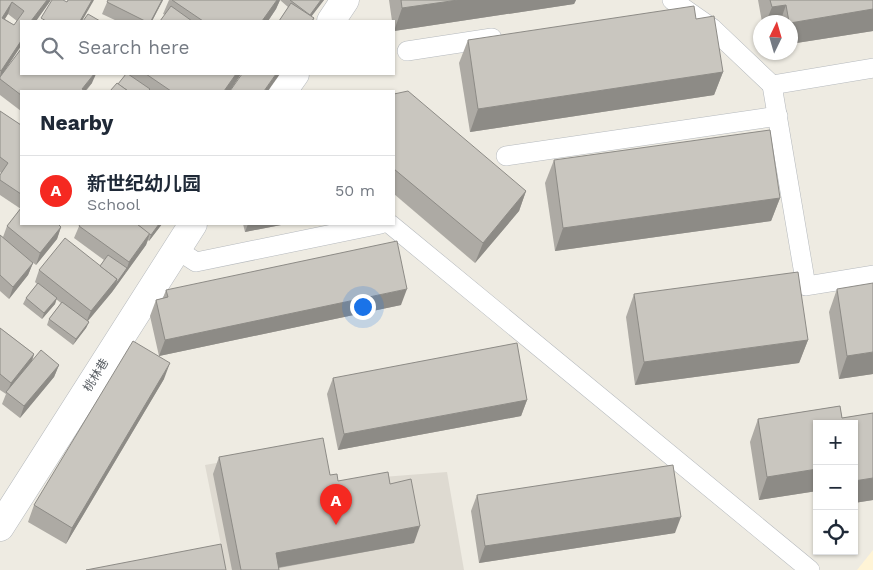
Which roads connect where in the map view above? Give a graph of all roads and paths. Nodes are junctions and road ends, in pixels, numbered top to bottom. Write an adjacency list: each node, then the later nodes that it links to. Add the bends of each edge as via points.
1 (345, 0): 4 (street)
2 (678, 4): 3 (lane); 9 (lane, via 712,28)
3 (654, 13)
4 (331, 20)
5 (506, 36): 6 (lane)
6 (407, 51)
7 (873, 68): 9 (lane)
8 (294, 75): 10 (street)
9 (772, 85): 11 (lane)
10 (284, 90)
11 (778, 116): 12 (lane); 17 (lane, via 806,286)
12 (506, 156)
13 (192, 225): 16 (street, 桃林巷)
14 (375, 225): 16 (lane, via 196,262)
15 (391, 225): 19 (lane)
16 (176, 249): 18 (street, 桃林巷)
17 (873, 275)
18 (0, 527)
19 (810, 570)

